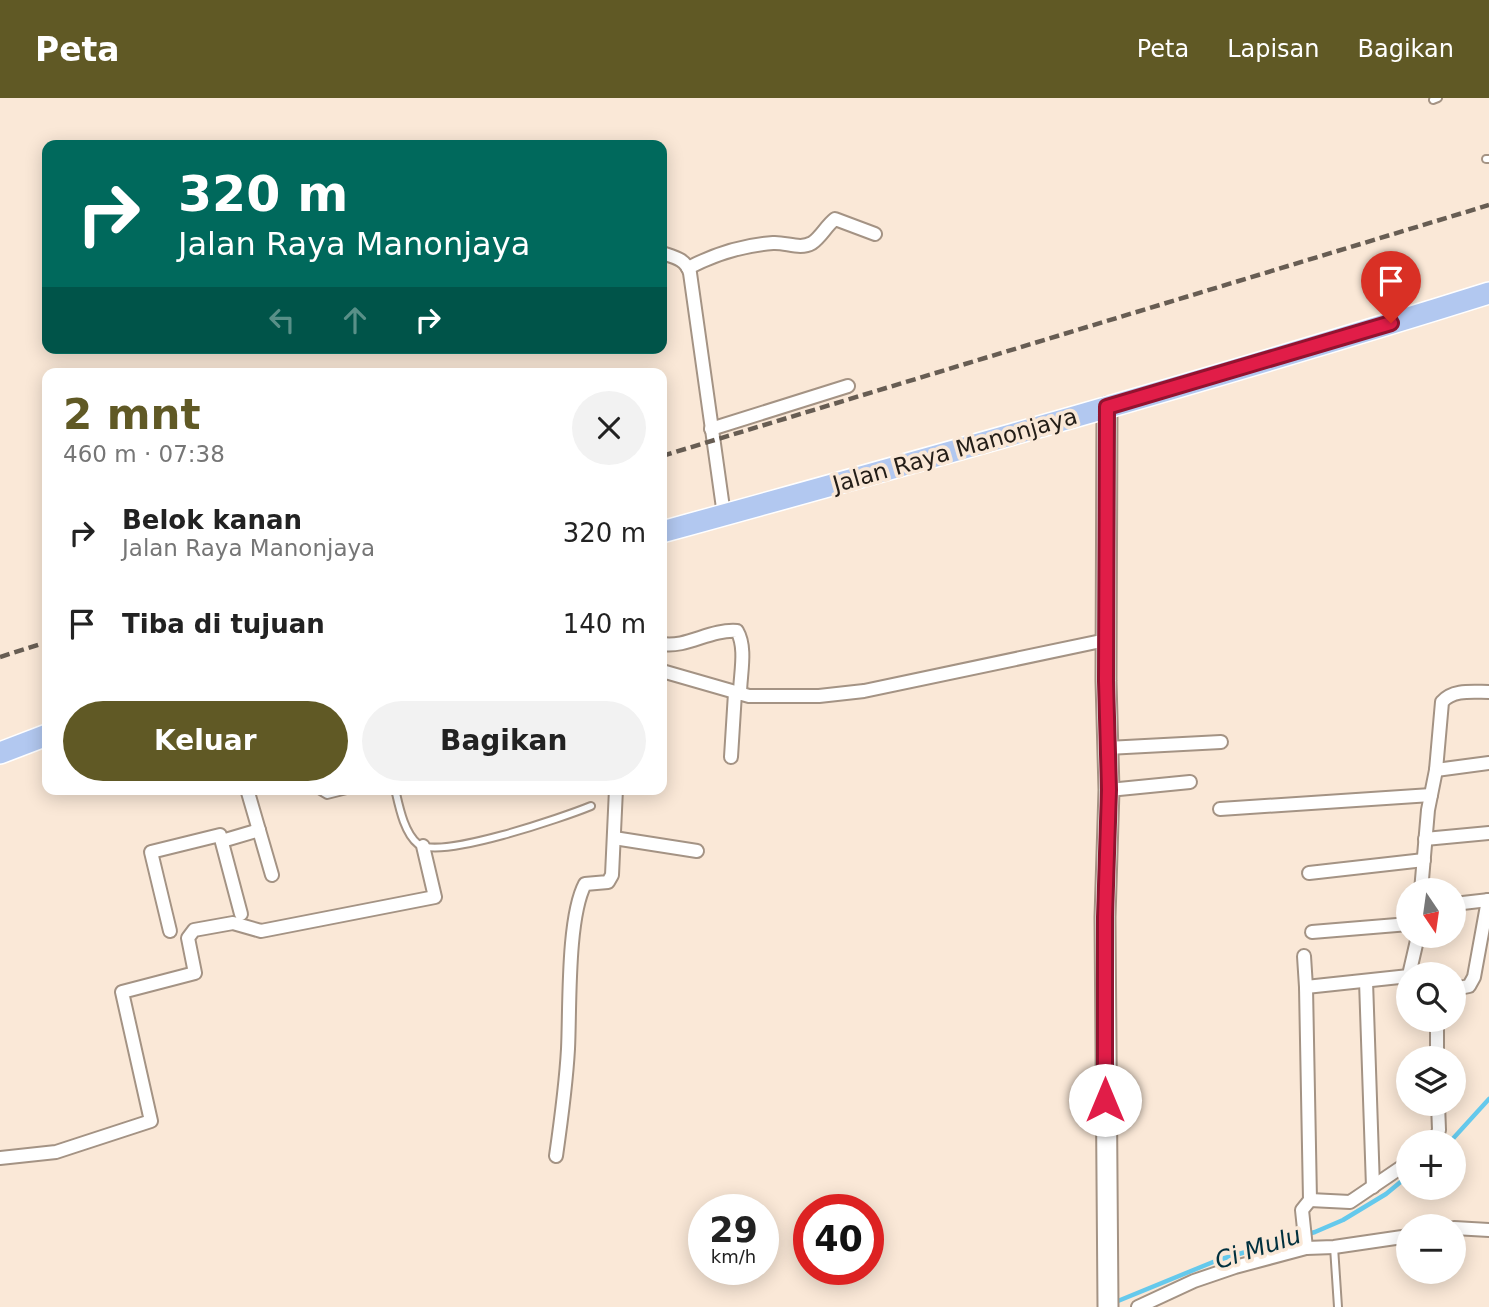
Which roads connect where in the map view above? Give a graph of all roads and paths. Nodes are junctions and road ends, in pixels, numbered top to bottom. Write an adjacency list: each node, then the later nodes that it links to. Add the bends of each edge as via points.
1 (875, 234): 3 (street, via 835,219 809,244 739,248)
2 (667, 255): 3 (street)
3 (688, 268): 7 (street)
4 (1489, 293): 6 (main road, Jalan Raya Manonjaya)
5 (849, 386): 7 (street)
6 (1107, 407): 8 (main road, Jalan Raya Manonjaya); 10 (street)
7 (711, 429): 8 (street)
8 (724, 515): 9 (main road, Jalan Raya Manonjaya)
9 (667, 531)
10 (1106, 640): 14 (street, via 864,691 775,697); 17 (street)
11 (667, 644): 14 (street, via 737,631 742,655)
12 (667, 672): 14 (street)
13 (1489, 691): 21 (street, via 1455,694 1442,702)
14 (737, 693): 19 (street)
15 (42, 737): 18 (main road)
16 (1221, 742): 17 (street)
17 (1107, 748): 23 (street)
18 (0, 753)
19 (731, 757)
20 (1489, 763): 21 (street)
21 (1436, 770): 27 (street)
22 (1190, 782): 23 (street)
23 (1109, 790): 62 (street, via 1105,917)
24 (249, 795): 30 (street)
25 (397, 795): 35 (lane, via 410,835)
26 (616, 795): 32 (street)
27 (1431, 795): 29 (street); 33 (street)
28 (591, 806): 35 (lane, via 477,841)
29 (1220, 809)
30 (259, 830): 34 (street); 39 (street)
31 (1489, 833): 33 (street)
32 (614, 838): 36 (street); 52 (street, via 610,880 585,884 578,909 566,1082)
33 (1426, 839): 37 (street)
34 (222, 841): 43 (street); 45 (street, via 220,835 151,852)
35 (423, 846): 53 (street, via 435,897 261,931 233,923 194,930 188,938 194,973 122,992 151,1121 56,1152)
36 (697, 851)
37 (1424, 860): 38 (street); 40 (street)
38 (1309, 873)
39 (272, 875)
40 (1422, 878)
41 (1488, 900): 42 (street); 51 (street, via 1474,978)
42 (1466, 903)
43 (241, 914)
44 (1396, 925): 46 (street)
45 (170, 931)
46 (1312, 932)
47 (1304, 956): 50 (street)
48 (1396, 977): 49 (street)
49 (1366, 981): 50 (street); 55 (street)
50 (1306, 987): 56 (street)
51 (1466, 987)
52 (555, 1156)
53 (0, 1158)
54 (1396, 1171): 55 (street)
55 (1373, 1187): 56 (street, via 1350,1202)
56 (1310, 1200): 60 (street, via 1302,1210)
57 (1466, 1229): 58 (street)
58 (1489, 1230)
59 (1396, 1238): 61 (street)
60 (1305, 1244): 61 (street); 63 (street, via 1215,1273)
61 (1335, 1247): 64 (lane)
62 (1107, 1299)
63 (1138, 1307)
64 (1338, 1307)

